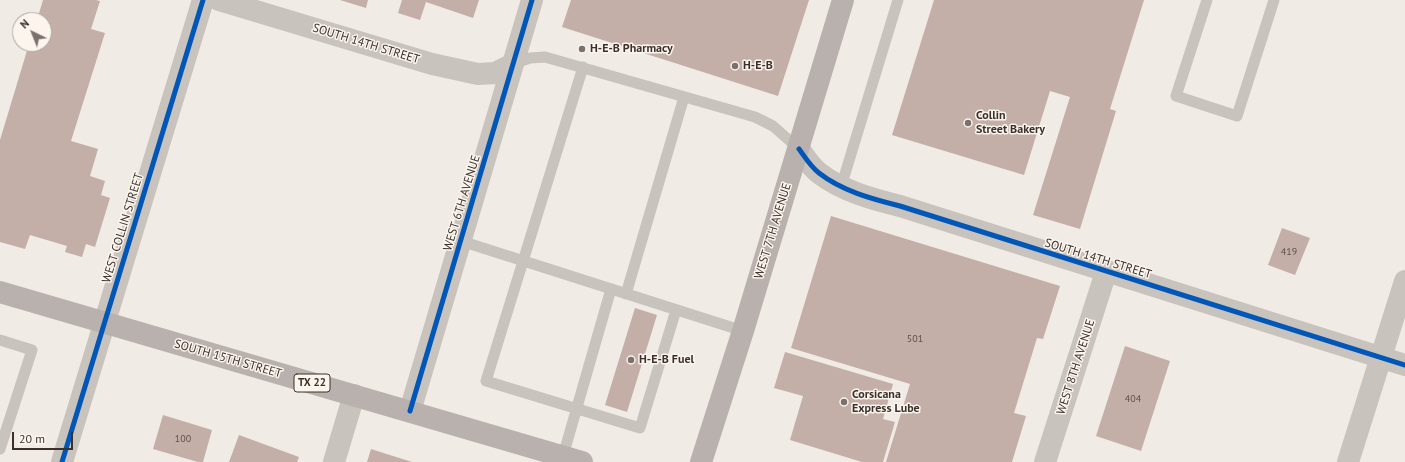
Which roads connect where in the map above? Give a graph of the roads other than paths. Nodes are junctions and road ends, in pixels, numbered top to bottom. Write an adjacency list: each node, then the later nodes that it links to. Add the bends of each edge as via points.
1 (202, 0): 21 (street, WEST COLLIN STREET)
2 (220, 0): 8 (street, SOUTH 14TH STREET, via 432,64 478,74 495,73)
3 (532, 0): 8 (street, WEST 6TH AVENUE)
4 (843, 0): 11 (main road, WEST 7TH AVENUE)
5 (898, 0): 12 (lane)
6 (1207, 0): 7 (lane, via 1176,96 1237,116)
7 (1274, 0)
8 (513, 64): 9 (lane, via 530,58 545,57); 13 (street, WEST 6TH AVENUE)
9 (583, 67): 10 (lane); 14 (lane)
10 (684, 96): 11 (lane, via 755,117 773,126); 19 (lane)
11 (799, 149): 12 (street, SOUTH 14TH STREET, via 819,173); 22 (main road, WEST 7TH AVENUE)
12 (841, 187): 15 (street, SOUTH 14TH STREET)
13 (461, 241): 14 (lane); 28 (street, WEST 6TH AVENUE)
14 (524, 261): 17 (lane); 27 (lane, via 486,381)
15 (1106, 272): 24 (street, SOUTH 14TH STREET); 34 (street, WEST 8TH AVENUE)
16 (1405, 281): 24 (street)
17 (611, 289): 19 (lane); 27 (lane)
18 (0, 292): 21 (main road, TX 22)
19 (626, 294): 20 (lane)
20 (676, 310): 22 (lane); 27 (lane, via 640,428)
21 (104, 323): 26 (main road, SOUTH 15TH STREET / TX 22); 31 (street, WEST COLLIN STREET)
22 (743, 332): 33 (main road, WEST 7TH AVENUE)
23 (0, 340): 29 (lane, via 32,350)
24 (1381, 358): 25 (street, SOUTH 14TH STREET); 35 (street)
25 (1405, 365)
26 (354, 395): 28 (main road, SOUTH 15TH STREET / TX 22); 32 (street)
27 (576, 408): 30 (lane)
28 (410, 412): 30 (main road, SOUTH 15TH STREET / TX 22)
29 (0, 449)
30 (572, 459)
31 (62, 462)
32 (334, 462)
33 (701, 462)
34 (1045, 462)
35 (1348, 462)

